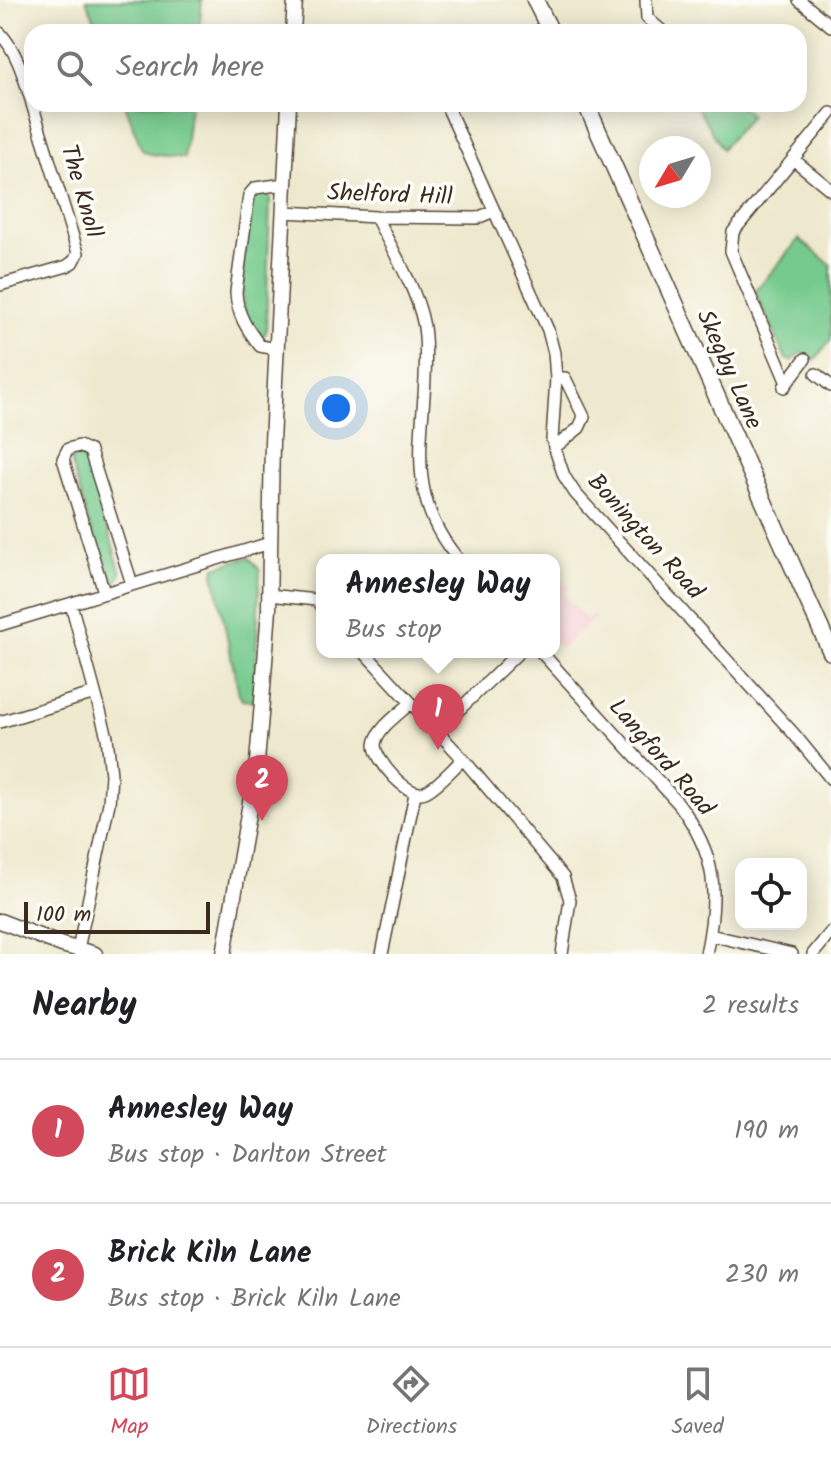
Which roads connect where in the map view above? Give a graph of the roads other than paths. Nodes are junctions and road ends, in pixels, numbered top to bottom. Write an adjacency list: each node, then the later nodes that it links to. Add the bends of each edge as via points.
1 (295, 0): 5 (street)
2 (535, 0): 6 (main road)
3 (646, 0): 7 (street, via 647,18)
4 (799, 0): 8 (street)
5 (294, 24)
6 (547, 24)
7 (654, 24)
8 (830, 25)
9 (0, 33): 10 (street, The Knoll)
10 (24, 79)
11 (34, 112): 22 (street, The Knoll, via 78,253 67,266)
12 (289, 112): 17 (street)
13 (450, 112): 19 (street, Bonington Road)
14 (590, 112): 37 (main road, Skegby Lane)
15 (831, 113): 16 (street)
16 (793, 159): 18 (street); 24 (street, via 730,242 785,385)
17 (285, 184): 20 (street); 23 (street, via 255,188 249,195 236,292 245,327 260,346)
18 (831, 190)
19 (494, 211): 21 (street, Shelford Hill, via 477,218); 26 (street, Bonington Road, via 548,330)
20 (284, 212): 21 (street, Shelford Hill); 23 (street)
21 (376, 217): 30 (street, via 416,300 426,335 420,475 432,522)
22 (0, 285)
23 (277, 349): 29 (street)
24 (805, 359)
25 (816, 374): 27 (street)
26 (556, 378): 28 (street, Bonington Road); 28 (street, via 570,383 584,417 579,428)
27 (831, 386)
28 (554, 448): 46 (street, Bonington Road, via 575,493)
29 (270, 543): 31 (street); 33 (street)
30 (454, 554)
31 (132, 584): 32 (street); 32 (street, via 90,451 74,447 63,459)
32 (104, 592): 35 (street)
33 (269, 595): 34 (street); 54 (street, via 257,762)
34 (316, 600)
35 (71, 604): 36 (street); 41 (street)
36 (0, 625)
37 (831, 652)
38 (370, 658): 42 (street)
39 (513, 658): 44 (street)
40 (546, 658): 50 (street, Langford Road, via 697,828 713,877)
41 (95, 693): 43 (street); 51 (street, via 111,775)
42 (411, 703): 44 (street); 47 (street, via 378,734 375,746 406,790)
43 (0, 722)
44 (437, 731): 45 (street)
45 (463, 759): 47 (street, via 426,792); 56 (street, via 563,877 570,900)
46 (831, 779)
47 (415, 794): 55 (street)
48 (0, 921): 52 (street)
49 (831, 932): 59 (street)
50 (710, 935): 57 (street, Langford Road); 58 (street)
51 (78, 949): 52 (street); 53 (street)
52 (60, 950)
53 (95, 954)
54 (224, 954)
55 (382, 954)
56 (562, 954)
57 (706, 954)
58 (792, 954)
59 (813, 954)

